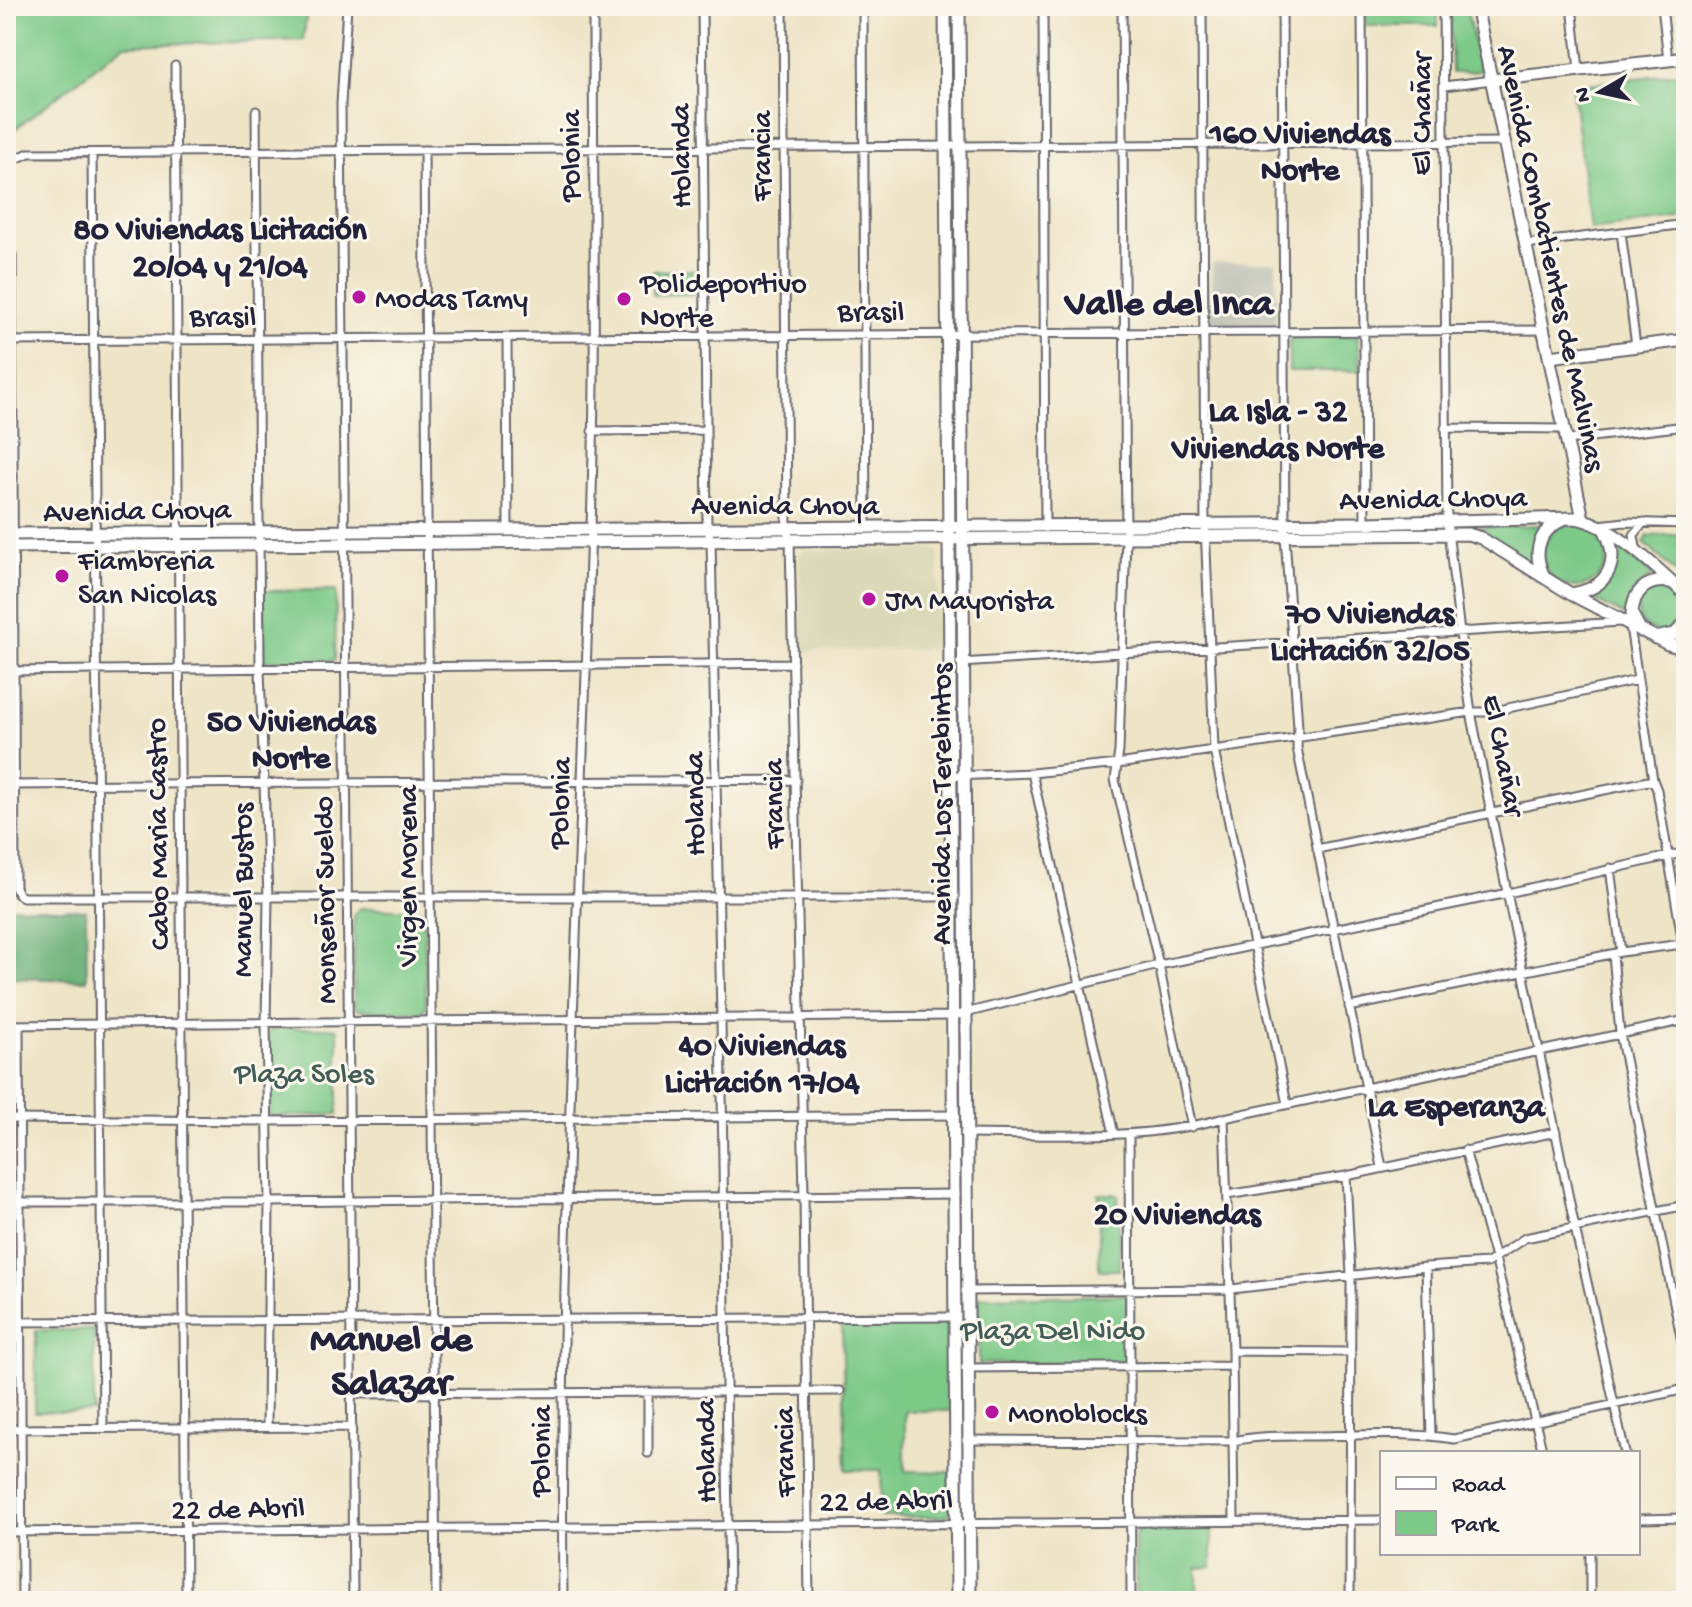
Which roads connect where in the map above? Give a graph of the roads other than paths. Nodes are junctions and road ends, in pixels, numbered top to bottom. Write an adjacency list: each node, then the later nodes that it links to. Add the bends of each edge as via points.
1 (347, 6): 39 (street, Monseñor Sueldo)
2 (593, 6): 36 (street, Polonia)
3 (702, 6): 34 (street, Holanda)
4 (783, 6): 35 (street, Francia)
5 (863, 6): 31 (street)
6 (945, 6): 32 (main road, Avenida Los Terebintos)
7 (959, 6): 33 (main road, Avenida Los Terebintos)
8 (1043, 6): 30 (street)
9 (1122, 6): 28 (street)
10 (1202, 6): 29 (street)
11 (1282, 6): 25 (street)
12 (1362, 6): 26 (street)
13 (1443, 6): 22 (street, El Chañar)
14 (1476, 6): 21 (main road, Avenida Combatientes de Malvinas)
15 (1572, 6): 20 (street)
16 (1662, 6): 18 (street)
17 (1686, 58): 18 (main road)
18 (1668, 60): 20 (main road)
19 (175, 66): 40 (street, Cabo Maria Castro)
20 (1579, 70): 21 (main road)
21 (1492, 80): 22 (street); 24 (main road, Avenida Combatientes de Malvinas)
22 (1444, 86): 27 (street, El Chañar)
23 (256, 111): 38 (street, Manuel Bustos)
24 (1504, 142): 27 (street); 45 (main road, Avenida Combatientes de Malvinas)
25 (1283, 144): 26 (street); 29 (street); 47 (street)
26 (1362, 144): 27 (street); 48 (street)
27 (1444, 144): 49 (street, El Chañar)
28 (1123, 145): 29 (street); 30 (street); 52 (street)
29 (1203, 145): 51 (street)
30 (1044, 146): 33 (street); 54 (street)
31 (864, 147): 32 (street); 35 (street); 55 (street)
32 (946, 147): 33 (street); 56 (main road, Avenida Los Terebintos)
33 (960, 147): 53 (main road, Avenida Los Terebintos)
34 (703, 148): 35 (street); 36 (street); 58 (street, Holanda)
35 (784, 148): 57 (street, Francia)
36 (593, 149): 37 (street); 60 (street, Polonia)
37 (424, 150): 39 (street); 61 (street, Virgen Morena)
38 (256, 151): 39 (street); 40 (street); 62 (street, Manuel Bustos)
39 (341, 151): 63 (street, Monseñor Sueldo)
40 (176, 152): 41 (street); 65 (street, Cabo Maria Castro)
41 (92, 153): 42 (street, via 29,153); 64 (street)
42 (18, 158)
43 (1686, 224): 44 (street)
44 (1621, 232): 45 (street); 68 (street)
45 (1526, 244): 50 (main road, Avenida Combatientes de Malvinas)
46 (12, 255): 67 (street)
47 (1284, 330): 48 (street, Brasil); 51 (street, Brasil); 85 (street)
48 (1364, 330): 49 (street, Brasil); 82 (street)
49 (1444, 330): 50 (street, Brasil); 71 (street, El Chañar)
50 (1543, 330): 69 (main road, Avenida Combatientes de Malvinas)
51 (1205, 331): 52 (street, Brasil); 84 (street)
52 (1124, 332): 54 (street, Brasil); 86 (street)
53 (961, 333): 54 (street, Brasil); 56 (street, Brasil); 87 (main road, Avenida Los Terebintos)
54 (1044, 333): 88 (street)
55 (865, 334): 56 (street, Brasil); 57 (street, Brasil); 79 (street)
56 (948, 334): 89 (main road, Avenida Los Terebintos)
57 (785, 335): 58 (street, Brasil); 91 (street, Francia)
58 (705, 336): 60 (street, Brasil); 72 (street, Holanda)
59 (507, 337): 60 (street, Brasil); 61 (street, Brasil); 83 (street)
60 (592, 337): 73 (street, Polonia)
61 (426, 338): 63 (street, Brasil); 93 (street, Virgen Morena)
62 (258, 339): 63 (street, Brasil); 65 (street, Brasil); 95 (street, Manuel Bustos)
63 (342, 339): 94 (street, Monseñor Sueldo)
64 (93, 340): 65 (street, Brasil); 67 (street, Brasil); 96 (street)
65 (177, 340): 97 (street, Cabo Maria Castro)
66 (1686, 340): 68 (main road)
67 (9, 341): 98 (street)
68 (1636, 346): 69 (main road)
69 (1549, 357): 74 (main road, Avenida Combatientes de Malvinas)
70 (1686, 426): 74 (street)
71 (1445, 428): 74 (street); 80 (street, El Chañar)
72 (706, 430): 73 (street); 90 (street, Holanda)
73 (592, 431): 92 (street, Polonia)
74 (1565, 434): 76 (main road, Avenida Combatientes de Malvinas)
75 (1565, 519): 76 (main road); 80 (main road, Avenida Choya); 100 (main road, via 1553,525 1538,545)
76 (1583, 519): 81 (main road)
77 (1644, 522): 78 (street); 81 (street); 99 (street, via 1634,535)
78 (1686, 524)
79 (866, 527): 89 (main road, Avenida Choya); 91 (main road, Avenida Choya)
80 (1448, 528): 82 (main road, Avenida Choya); 100 (main road, Avenida Choya, via 1481,538); 106 (street, El Chañar)
81 (1601, 528): 99 (main road); 102 (main road, via 1612,552 1606,577 1585,592)
82 (1365, 529): 85 (main road, Avenida Choya)
83 (508, 530): 92 (main road, Avenida Choya); 93 (main road, Avenida Choya)
84 (1206, 530): 85 (main road, Avenida Choya); 86 (main road, Avenida Choya); 110 (street)
85 (1286, 530): 108 (street)
86 (1126, 531): 88 (main road, Avenida Choya); 111 (street)
87 (962, 532): 88 (main road, Avenida Choya); 89 (main road, Avenida Choya); 114 (main road, Avenida Los Terebintos)
88 (1045, 532)
89 (949, 533): 91 (main road, Avenida Choya); 113 (main road, Avenida Los Terebintos)
90 (709, 534): 91 (main road, Avenida Choya); 92 (main road, Avenida Choya); 115 (street, Holanda)
91 (789, 534): 112 (street, Francia)
92 (591, 535): 93 (main road, Avenida Choya); 116 (street, Polonia)
93 (428, 536): 94 (main road, Avenida Choya); 117 (street, Virgen Morena)
94 (343, 537): 95 (main road, Avenida Choya); 118 (street, Monseñor Sueldo)
95 (259, 538): 97 (main road, Avenida Choya); 120 (street, Manuel Bustos)
96 (94, 539): 97 (main road, Avenida Choya); 98 (main road, Avenida Choya); 122 (street)
97 (179, 539): 119 (street, Cabo Maria Castro)
98 (10, 540): 121 (street)
99 (1638, 554): 101 (main road)
100 (1545, 579): 102 (main road)
101 (1671, 582): 103 (main road); 105 (main road, via 1651,583 1636,595)
102 (1571, 594): 105 (main road)
103 (1685, 595)
104 (1686, 622): 107 (main road, via 1675,634)
105 (1631, 627): 106 (street); 107 (main road); 123 (street)
106 (1460, 633): 108 (street); 124 (street, El Chañar)
107 (1654, 638): 109 (main road)
108 (1292, 643): 110 (street); 125 (street)
109 (1686, 644)
110 (1210, 647): 111 (street); 126 (street)
111 (1123, 654): 114 (street); 127 (street)
112 (793, 663): 115 (street); 131 (street, Francia)
113 (950, 663): 114 (street); 129 (main road, Avenida Los Terebintos)
114 (963, 663): 130 (main road, Avenida Los Terebintos)
115 (714, 664): 116 (street); 133 (street, Holanda)
116 (586, 666): 117 (street); 134 (street, Polonia)
117 (429, 667): 118 (street); 136 (street, Virgen Morena)
118 (345, 669): 120 (street); 135 (street, Monseñor Sueldo)
119 (178, 670): 120 (street); 122 (street); 140 (street, Cabo Maria Castro)
120 (260, 670): 137 (street, Manuel Bustos)
121 (10, 671): 122 (street); 138 (street)
122 (96, 671): 139 (street)
123 (1637, 680): 124 (street); 132 (street)
124 (1471, 712): 125 (street); 141 (street, El Chañar)
125 (1298, 738): 126 (street); 142 (street)
126 (1214, 750): 127 (street); 159 (street)
127 (1118, 764): 128 (street); 162 (street, via 1115,780)
128 (1032, 773): 130 (street); 164 (street)
129 (951, 776): 130 (street); 148 (main road, Avenida Los Terebintos)
130 (965, 776): 154 (main road, Avenida Los Terebintos)
131 (796, 780): 133 (street); 153 (street, Francia)
132 (1653, 780): 141 (street); 144 (street)
133 (716, 781): 134 (street); 152 (street, Holanda)
134 (583, 782): 136 (street); 151 (street, Polonia)
135 (345, 783): 136 (street); 137 (street); 155 (street, Monseñor Sueldo)
136 (430, 783): 156 (street, Virgen Morena)
137 (265, 784): 140 (street); 150 (street, Manuel Bustos)
138 (10, 785): 139 (street); 149 (street, via 18,894)
139 (96, 785): 140 (street); 149 (street)
140 (180, 785): 147 (street, Cabo Maria Castro)
141 (1491, 813): 142 (street); 146 (street, El Chañar)
142 (1317, 849): 157 (street)
143 (1686, 852): 144 (street)
144 (1668, 856): 145 (street); 158 (street)
145 (1610, 868): 146 (street); 160 (street)
146 (1508, 893): 157 (street); 163 (street, El Chañar)
147 (181, 897): 149 (street); 150 (street); 175 (street, Cabo Maria Castro)
148 (952, 897): 153 (street); 154 (street); 167 (main road, Avenida Los Terebintos)
149 (97, 898): 178 (street)
150 (268, 898): 155 (street); 174 (street, Manuel Bustos)
151 (579, 898): 152 (street); 156 (street); 170 (street, Polonia)
152 (719, 898): 153 (street); 168 (street, Holanda)
153 (798, 898): 169 (street, Francia)
154 (965, 898): 166 (main road, Avenida Los Terebintos)
155 (347, 899): 156 (street); 171 (street, Monseñor Sueldo)
156 (431, 899): 172 (street, Virgen Morena)
157 (1333, 930): 159 (street); 165 (street)
158 (1683, 944): 160 (street); 161 (street)
159 (1254, 946): 162 (street); 182 (street)
160 (1617, 953): 163 (street); 179 (street)
161 (1686, 956)
162 (1159, 965): 164 (street); 196 (street)
163 (1523, 971): 165 (street); 180 (street, El Chañar)
164 (1080, 985): 166 (street); 200 (street)
165 (1349, 1007): 181 (street)
166 (966, 1011): 167 (street); 184 (main road, Avenida Los Terebintos)
167 (953, 1016): 169 (street); 183 (main road, Avenida Los Terebintos)
168 (721, 1017): 169 (street); 170 (street); 186 (street, Holanda)
169 (801, 1017): 185 (street, Francia)
170 (575, 1019): 172 (street); 188 (street, Polonia)
171 (348, 1020): 172 (street); 174 (street); 193 (street, Monseñor Sueldo)
172 (432, 1020): 194 (street, Virgen Morena)
173 (1686, 1020): 179 (street)
174 (266, 1023): 175 (street); 195 (street, Manuel Bustos)
175 (182, 1024): 178 (street); 192 (street, Cabo Maria Castro)
176 (6, 1025): 177 (street)
177 (19, 1025): 178 (street); 187 (street)
178 (100, 1025): 191 (street)
179 (1620, 1034): 180 (street); 219 (street)
180 (1539, 1051): 181 (street); 197 (street, El Chañar)
181 (1366, 1087): 182 (street); 203 (street)
182 (1287, 1104): 189 (street)
183 (953, 1115): 184 (street); 185 (street); 198 (main road, Avenida Los Terebintos)
184 (967, 1115): 199 (main road, Avenida Los Terebintos)
185 (803, 1116): 186 (street); 208 (street, Francia)
186 (723, 1117): 188 (street); 209 (street, Holanda)
187 (21, 1118): 190 (street); 191 (street); 214 (street)
188 (572, 1118): 194 (street); 210 (street, Polonia)
189 (1224, 1118): 196 (street); 207 (street)
190 (6, 1119)
191 (100, 1119): 192 (street); 215 (street)
192 (183, 1119): 195 (street); 216 (street, Cabo Maria Castro)
193 (349, 1119): 194 (street); 195 (street); 211 (street, Monseñor Sueldo)
194 (432, 1119): 212 (street, Virgen Morena)
195 (266, 1121): 217 (street, Manuel Bustos)
196 (1192, 1127): 201 (street)
197 (1556, 1132): 202 (street); 220 (street, El Chañar)
198 (954, 1134): 199 (street); 205 (main road, Avenida Los Terebintos)
199 (967, 1134): 200 (street); 206 (main road, Avenida Los Terebintos)
200 (1114, 1134): 201 (street)
201 (1129, 1134): 225 (street)
202 (1465, 1150): 203 (street); 221 (street)
203 (1382, 1167): 204 (street)
204 (1346, 1176): 207 (street); 223 (street)
205 (954, 1194): 206 (street); 208 (street); 226 (main road, Avenida Los Terebintos)
206 (967, 1194): 227 (main road, Avenida Los Terebintos)
207 (1227, 1195): 224 (street)
208 (804, 1196): 209 (street); 230 (street, Francia)
209 (724, 1197): 210 (street); 229 (street, Holanda)
210 (569, 1198): 212 (street); 231 (street, Polonia)
211 (349, 1200): 212 (street); 217 (street); 233 (street, Monseñor Sueldo)
212 (433, 1200): 232 (street, Virgen Morena)
213 (6, 1202): 214 (street)
214 (21, 1202): 215 (street); 235 (street)
215 (101, 1202): 216 (street); 236 (street)
216 (183, 1202): 217 (street); 237 (street, Cabo Maria Castro)
217 (269, 1202): 238 (street, Manuel Bustos)
218 (1686, 1205): 219 (street)
219 (1654, 1212): 220 (street); 241 (street)
220 (1575, 1228): 221 (street, via 1525,1238); 254 (street, El Chañar)
221 (1495, 1258): 222 (street); 255 (street)
222 (1426, 1267): 223 (street); 263 (street)
223 (1351, 1275): 224 (street); 240 (street)
224 (1231, 1289): 225 (street); 239 (street)
225 (1130, 1290): 227 (street); 242 (street)
226 (955, 1291): 227 (street); 228 (main road, Avenida Los Terebintos)
227 (968, 1291): 245 (main road, Avenida Los Terebintos)
228 (955, 1317): 230 (street); 244 (main road, Avenida Los Terebintos)
229 (726, 1318): 230 (street); 231 (street); 247 (street, Holanda)
230 (805, 1318): 248 (street, Francia)
231 (566, 1319): 232 (street); 252 (street, Polonia)
232 (434, 1320): 233 (street); 251 (street, Virgen Morena)
233 (350, 1321): 238 (street); 253 (street, Monseñor Sueldo)
234 (6, 1322): 235 (street)
235 (20, 1322): 236 (street); 261 (street)
236 (102, 1322): 237 (street); 258 (street)
237 (184, 1322): 238 (street); 259 (street, Cabo Maria Castro)
238 (268, 1322): 256 (street, Manuel Bustos)
239 (1232, 1351): 240 (street); 243 (street)
240 (1350, 1352): 262 (street)
241 (1686, 1362)
242 (1130, 1366): 243 (street); 245 (street); 267 (street)
243 (1232, 1366): 266 (street)
244 (955, 1368): 245 (street); 264 (main road, Avenida Los Terebintos)
245 (968, 1368): 265 (main road, Avenida Los Terebintos)
246 (1686, 1389): 254 (street)
247 (727, 1391): 248 (street); 250 (street); 280 (street, Holanda)
248 (806, 1391): 249 (street); 279 (street, Francia)
249 (840, 1391)
250 (648, 1392): 252 (street); 270 (street)
251 (435, 1393): 252 (street); 253 (street); 282 (street, Virgen Morena)
252 (564, 1393): 281 (street, Polonia)
253 (351, 1394): 257 (street, Monseñor Sueldo)
254 (1614, 1404): 255 (street); 269 (street, El Chañar)
255 (1533, 1420): 263 (street, via 1454,1439); 268 (street)
256 (267, 1427): 257 (street); 259 (street)
257 (351, 1427): 283 (street, Monseñor Sueldo)
258 (103, 1428): 259 (street); 261 (street)
259 (185, 1428): 286 (street, Cabo Maria Castro)
260 (6, 1429): 261 (street)
261 (21, 1429): 285 (street)
262 (1350, 1435): 263 (street); 266 (street); 276 (street)
263 (1431, 1435)
264 (956, 1440): 265 (street); 277 (main road, Avenida Los Terebintos)
265 (969, 1440): 267 (street); 278 (main road, Avenida Los Terebintos)
266 (1233, 1441): 267 (street); 275 (street)
267 (1131, 1442): 274 (street)
268 (1542, 1451)
269 (1625, 1451)
270 (648, 1453)
271 (1640, 1516): 272 (street)
272 (1685, 1518): 300 (street)
273 (1380, 1520): 276 (street, 22 de Abril)
274 (1130, 1521): 275 (street, 22 de Abril); 278 (street, 22 de Abril); 297 (street)
275 (1234, 1521): 276 (street, 22 de Abril)
276 (1350, 1521): 298 (street)
277 (956, 1522): 278 (street, 22 de Abril); 279 (street, 22 de Abril); 295 (main road, Avenida Los Terebintos)
278 (970, 1522): 296 (main road, Avenida Los Terebintos)
279 (809, 1524): 280 (street, 22 de Abril); 294 (street, Francia)
280 (729, 1525): 281 (street, 22 de Abril); 293 (street, Holanda)
281 (563, 1527): 282 (street, 22 de Abril); 292 (street, Polonia)
282 (435, 1528): 283 (street, 22 de Abril); 291 (street, Virgen Morena)
283 (352, 1529): 286 (street, 22 de Abril); 290 (street, Monseñor Sueldo)
284 (6, 1532): 285 (street, 22 de Abril)
285 (21, 1532): 286 (street, 22 de Abril); 288 (street)
286 (187, 1532): 289 (street, Cabo Maria Castro)
287 (1590, 1555): 299 (street)
288 (22, 1601)
289 (186, 1601)
290 (353, 1601)
291 (436, 1601)
292 (563, 1601)
293 (729, 1601)
294 (809, 1601)
295 (957, 1601)
296 (970, 1601)
297 (1131, 1601)
298 (1350, 1601)
299 (1590, 1601)
300 (1685, 1601)

